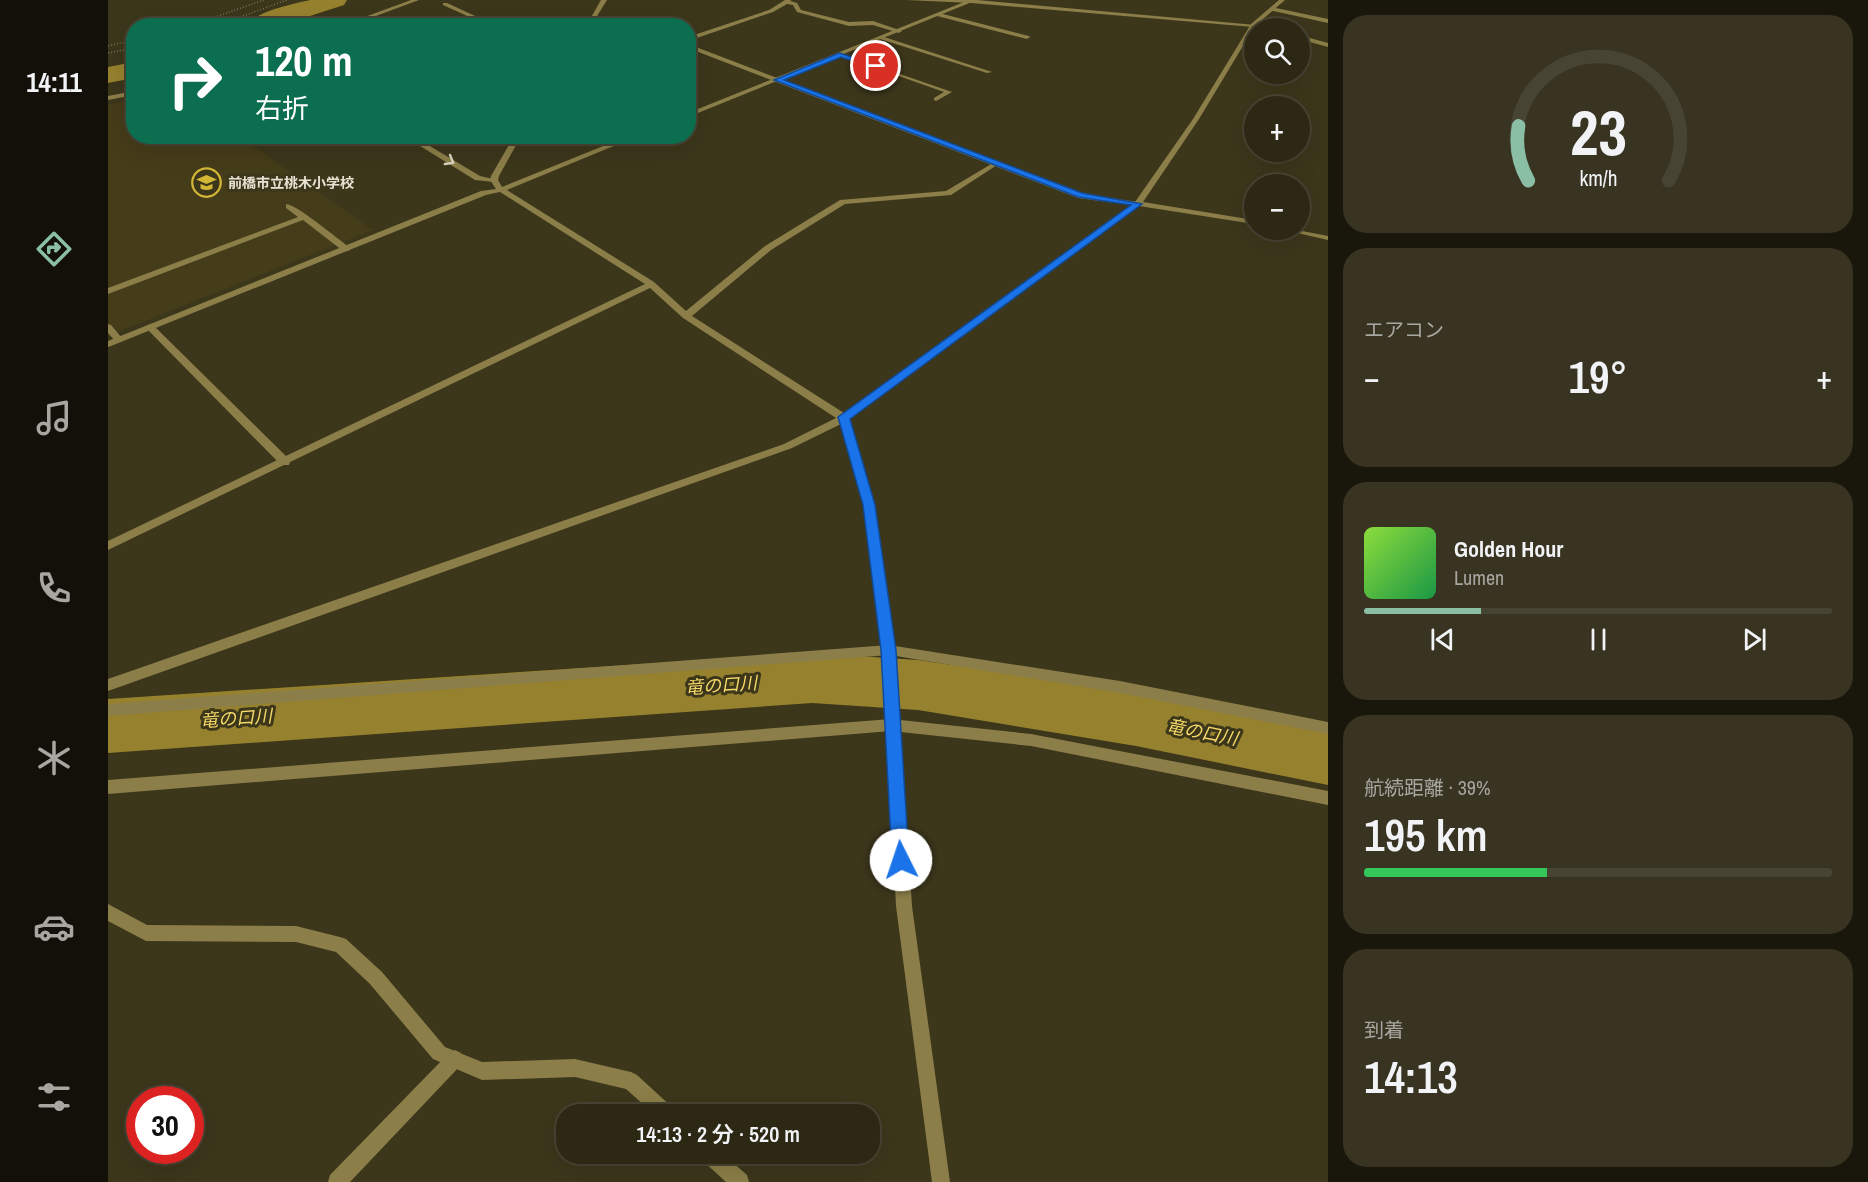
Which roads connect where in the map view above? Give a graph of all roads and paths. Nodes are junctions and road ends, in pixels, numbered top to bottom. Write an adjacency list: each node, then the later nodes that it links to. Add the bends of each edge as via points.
1 (264, 0): 16 (path)
2 (276, 0): 10 (path)
3 (287, 0): 10 (path)
4 (416, 0): 18 (street)
5 (604, 0): 20 (street)
6 (909, 0): 9 (street)
7 (1282, 0): 13 (street)
8 (788, 1): 24 (street, via 799,11 842,23 873,23); 25 (street, via 771,11)
9 (973, 1): 12 (street); 15 (street)
10 (282, 2): 17 (path)
11 (445, 4): 19 (street)
12 (1056, 8): 14 (street); 23 (street)
13 (1271, 9): 21 (street); 22 (street)
14 (1049, 14)
15 (939, 15): 24 (street); 26 (street)
16 (212, 18)
17 (237, 18)
18 (365, 18)
19 (477, 18)
20 (592, 18)
21 (1261, 18)
22 (1328, 21)
23 (1244, 25)
24 (899, 31): 27 (street)
25 (696, 36)
26 (1027, 37)
27 (882, 38): 36 (street); 38 (street)
28 (1244, 41): 50 (street)
29 (1310, 41): 31 (street)
30 (126, 42): 32 (path)
31 (1328, 45)
32 (108, 46)
33 (696, 49): 39 (street)
34 (126, 50): 35 (path)
35 (108, 54)
36 (841, 54): 37 (street); 39 (street)
37 (893, 72): 40 (street); 43 (street, via 949,93)
38 (989, 72)
39 (778, 80): 44 (street); 48 (street)
40 (874, 81)
41 (126, 95): 42 (street)
42 (108, 98)
43 (936, 99)
44 (696, 112)
45 (421, 144): 49 (street, one-way to 49, via 478,178)
46 (515, 144): 49 (street)
47 (613, 144): 49 (street)
48 (995, 164): 50 (street, via 1081,196); 59 (street, via 948,193 843,202 768,248)
49 (498, 185): 56 (street); 57 (street)
50 (1138, 204): 53 (street); 64 (street)
51 (289, 206): 52 (street)
52 (304, 217): 56 (street); 58 (street)
53 (1244, 220)
54 (1310, 234): 55 (street)
55 (1328, 238)
56 (346, 249): 61 (street)
57 (651, 284): 59 (street); 65 (street)
58 (108, 291)
59 (686, 316): 64 (street)
60 (108, 327): 62 (street)
61 (150, 327): 62 (street); 65 (street)
62 (119, 340): 63 (street)
63 (108, 344)
64 (844, 417): 67 (street, via 869,505); 68 (street, via 788,446)
65 (285, 462): 66 (street)
66 (108, 546)
67 (889, 650): 69 (street); 70 (street); 71 (street, via 1120,687)
68 (108, 685)
69 (108, 710)
70 (891, 725): 72 (street); 73 (street, via 1031,740); 80 (street, via 904,906)
71 (1328, 728)
72 (108, 787)
73 (1328, 798)
74 (108, 912): 75 (street, via 146,933 297,934 340,945 376,978 439,1053)
75 (455, 1059): 76 (street, via 482,1071 574,1068 631,1081); 78 (street)
76 (657, 1104)
77 (721, 1164): 79 (street)
78 (337, 1182)
79 (740, 1182)
80 (941, 1182)

